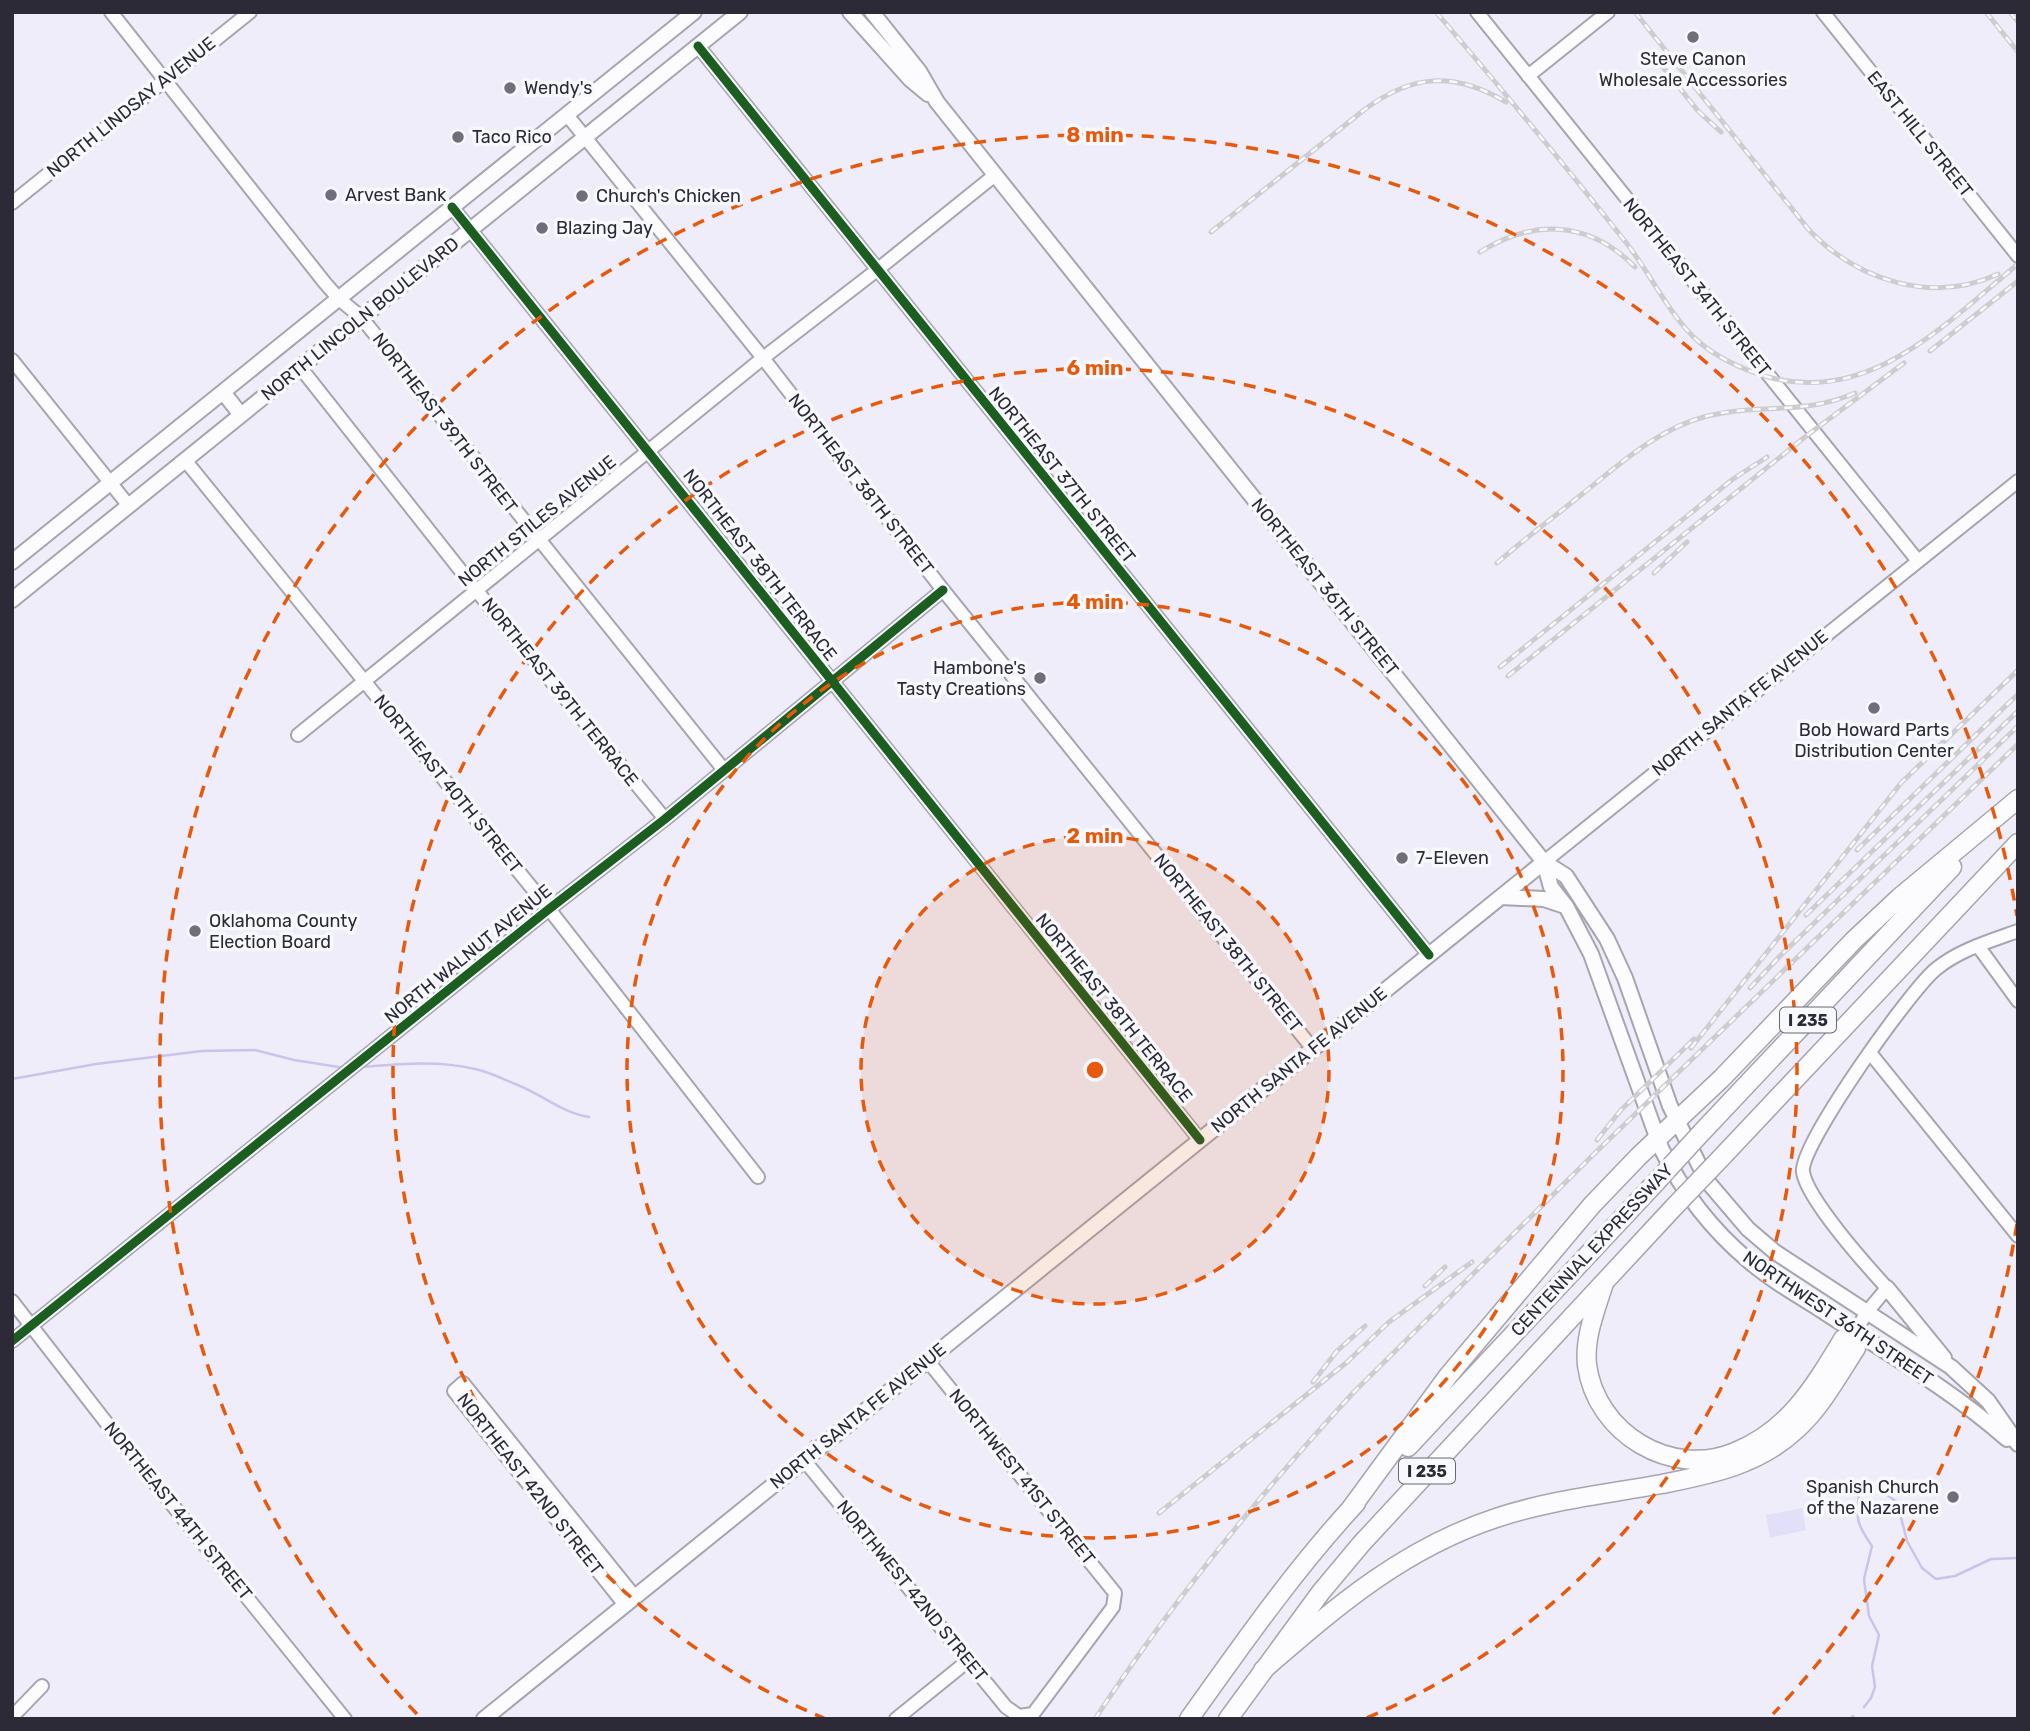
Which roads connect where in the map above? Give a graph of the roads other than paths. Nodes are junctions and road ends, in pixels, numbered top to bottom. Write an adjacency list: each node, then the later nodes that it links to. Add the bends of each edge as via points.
1 (111, 12): 12 (street, NORTHEAST 39TH STREET)
2 (250, 12): 12 (street, NORTH LINDSAY AVENUE)
3 (694, 12): 14 (main road, NORTH LINCOLN BOULEVARD)
4 (740, 12): 10 (main road, NORTH LINCOLN BOULEVARD)
5 (850, 12): 13 (main road, NORTHEAST 36TH STREET)
6 (872, 12): 13 (main road, NORTHEAST 36TH STREET, via 919,71)
7 (1477, 12): 11 (street, NORTHEAST 34TH STREET)
8 (1608, 12): 11 (street)
9 (1823, 12): 20 (street, EAST HILL STREET)
10 (698, 46): 15 (main road, NORTH LINCOLN BOULEVARD); 21 (street, NORTHEAST 37TH STREET)
11 (1528, 76): 35 (street, NORTHEAST 34TH STREET)
12 (165, 80): 17 (street, NORTH LINDSAY AVENUE); 22 (street, NORTHEAST 39TH STREET)
13 (937, 102): 16 (main road, NORTHEAST 36TH STREET)
14 (567, 115): 15 (street, NORTHEAST 38TH STREET); 18 (main road, NORTH LINCOLN BOULEVARD)
15 (585, 137): 19 (main road, NORTH LINCOLN BOULEVARD); 24 (street, NORTHEAST 38TH STREET)
16 (995, 175): 21 (street, NORTH STILES AVENUE); 47 (main road, NORTHEAST 36TH STREET)
17 (12, 203)
18 (452, 207): 19 (street, NORTHEAST 38TH TERRACE); 22 (main road, NORTH LINCOLN BOULEVARD)
19 (471, 230): 23 (main road, NORTH LINCOLN BOULEVARD); 29 (street, NORTHEAST 38TH TERRACE)
20 (2018, 256)
21 (877, 270): 24 (street, NORTH STILES AVENUE); 53 (street, NORTHEAST 37TH STREET)
22 (339, 299): 23 (street, NORTHEAST 39TH STREET); 27 (main road, NORTH LINCOLN BOULEVARD)
23 (361, 317): 26 (main road, NORTH LINCOLN BOULEVARD); 34 (street, NORTHEAST 39TH STREET)
24 (763, 358): 29 (street, NORTH STILES AVENUE); 38 (street, NORTHEAST 38TH STREET)
25 (12, 360): 32 (street)
26 (300, 367): 28 (main road, NORTH LINCOLN BOULEVARD); 37 (street, NORTHEAST 39TH TERRACE)
27 (223, 392): 28 (main road); 32 (main road, NORTH LINCOLN BOULEVARD)
28 (241, 415): 30 (main road, NORTH LINCOLN BOULEVARD)
29 (650, 452): 34 (street, NORTH STILES AVENUE); 41 (street, NORTHEAST 38TH TERRACE)
30 (185, 460): 33 (main road, NORTH LINCOLN BOULEVARD); 40 (street, NORTHEAST 40TH STREET)
31 (2018, 481): 35 (street, NORTH SANTA FE AVENUE)
32 (110, 483): 33 (street); 36 (main road, NORTH LINCOLN BOULEVARD)
33 (129, 506): 39 (main road, NORTH LINCOLN BOULEVARD)
34 (538, 540): 37 (street, NORTH STILES AVENUE); 43 (street, NORTHEAST 39TH STREET)
35 (1918, 561): 47 (street, NORTH SANTA FE AVENUE)
36 (12, 562)
37 (476, 590): 40 (street, NORTH STILES AVENUE); 45 (street, NORTHEAST 39TH TERRACE)
38 (943, 590): 41 (street, NORTH WALNUT AVENUE); 55 (street, NORTHEAST 38TH STREET)
39 (13, 598)
40 (365, 680): 42 (street, NORTH STILES AVENUE); 50 (street, NORTHEAST 40TH STREET)
41 (831, 681): 43 (street, NORTH WALNUT AVENUE); 59 (street, NORTHEAST 38TH TERRACE)
42 (298, 735)
43 (724, 770): 45 (street, NORTH WALNUT AVENUE)
44 (2018, 800): 57 (highway, via 1854,940); 73 (highway, CENTENNIAL EXPRESSWAY / I 235, bridge)
45 (664, 819): 50 (street, NORTH WALNUT AVENUE)
46 (2018, 843): 62 (highway, CENTENNIAL EXPRESSWAY / I 235, bridge)
47 (1544, 862): 48 (main road, NORTH SANTA FE AVENUE); 49 (main road, NORTHWEST 36TH STREET, via 1551,887); 57 (main road, NORTHEAST 36TH STREET, via 1566,876 1607,939)
48 (1501, 897): 49 (main road, via 1544,899); 53 (main road, NORTH SANTA FE AVENUE)
49 (1566, 906): 58 (main road, NORTHWEST 36TH STREET, via 1595,965)
50 (548, 909): 60 (street, NORTHEAST 40TH STREET); 66 (street, NORTH WALNUT AVENUE)
51 (2018, 930): 52 (street)
52 (1978, 946): 54 (street); 56 (street, via 1930,974)
53 (1429, 956): 55 (main road, NORTH SANTA FE AVENUE)
54 (2018, 1001)
55 (1313, 1049): 59 (main road, NORTH SANTA FE AVENUE)
56 (1871, 1054): 61 (street); 63 (street, via 1815,1137 1802,1167 1812,1195)
57 (1676, 1120): 58 (highway); 65 (main road, NORTHWEST 36TH STREET, via 1707,1181 1748,1229)
58 (1657, 1139): 67 (main road, NORTHWEST 36TH STREET, via 1694,1202 1733,1247 1763,1273); 73 (highway, via 1592,1205 1465,1356)
59 (1200, 1140): 69 (main road, NORTH SANTA FE AVENUE)
60 (758, 1177)
61 (2018, 1236)
62 (1604, 1283): 67 (highway, via 1587,1350 1595,1395 1629,1437 1675,1458 1716,1458 1767,1434 1798,1407 1843,1339); 76 (highway, CENTENNIAL EXPRESSWAY / I 235, via 1362,1543)
63 (1887, 1287): 65 (street); 70 (main road)
64 (12, 1301): 66 (street, NORTHEAST 44TH STREET)
65 (1867, 1312): 67 (street); 70 (main road, NORTHWEST 36TH STREET)
66 (32, 1325): 68 (street, NORTH WALNUT AVENUE); 80 (street, NORTHEAST 44TH STREET)
67 (1855, 1332): 71 (main road, NORTHWEST 36TH STREET, via 1957,1397); 76 (highway, via 1857,1349 1814,1412 1761,1456 1712,1474 1539,1506 1468,1528 1378,1576)
68 (12, 1341)
69 (927, 1360): 72 (main road, NORTH SANTA FE AVENUE); 79 (street, NORTHWEST 41ST STREET, via 1115,1596 1111,1610 1042,1706)
70 (1951, 1367): 71 (main road, NORTHWEST 36TH STREET, via 1988,1401)
71 (2018, 1447)
72 (804, 1460): 74 (main road, NORTH SANTA FE AVENUE); 75 (street, NORTHWEST 42ND STREET)
73 (1349, 1511): 83 (highway, CENTENNIAL EXPRESSWAY / I 235, via 1262,1617)
74 (630, 1601): 74 (street, NORTHEAST 42ND STREET, via 463,1383 454,1391); 81 (main road, NORTH SANTA FE AVENUE)
75 (968, 1660): 79 (street, NORTHWEST 42ND STREET, via 1011,1712); 82 (street)
76 (1263, 1670): 84 (highway, CENTENNIAL EXPRESSWAY / I 235)
77 (42, 1686): 78 (street)
78 (12, 1717)
79 (1022, 1717)
80 (345, 1719)
81 (484, 1719)
82 (896, 1719)
83 (1189, 1719)
84 (1228, 1719)

